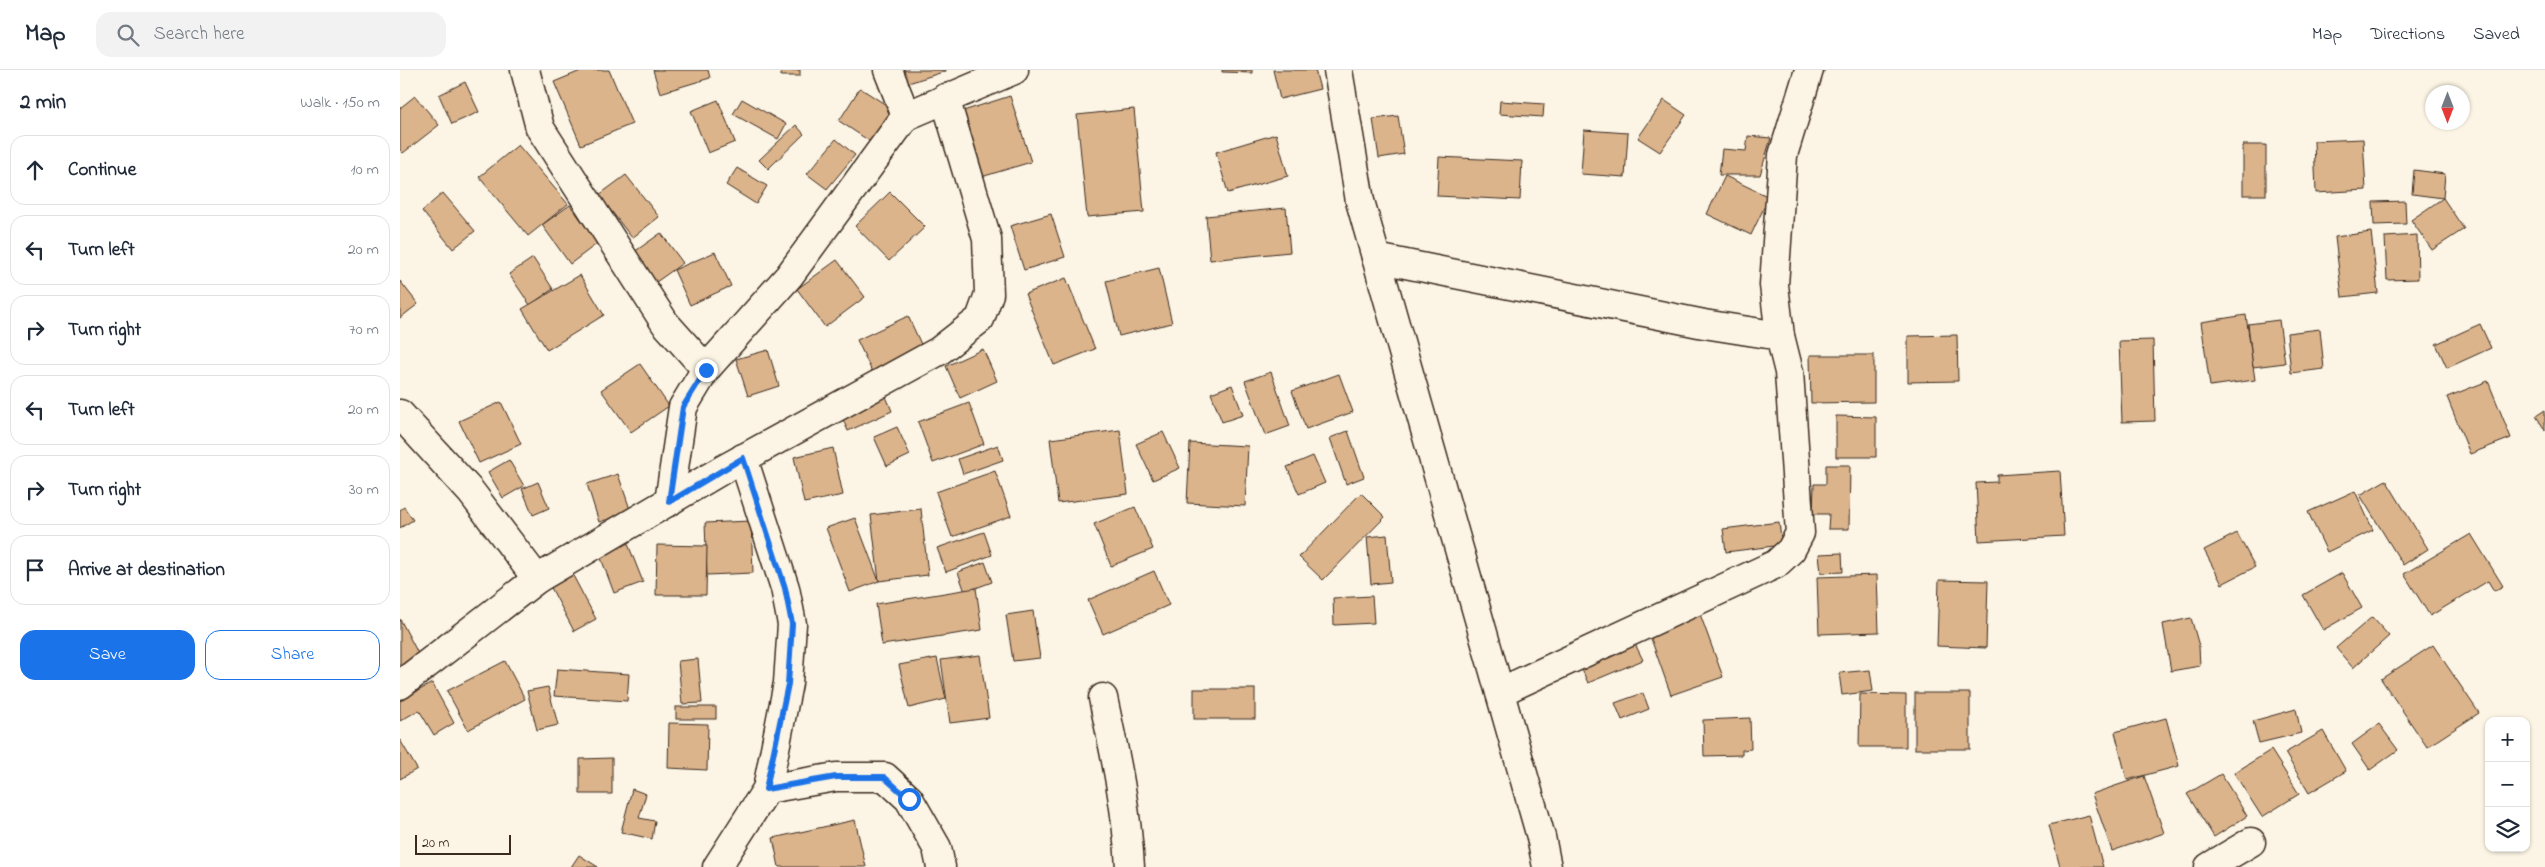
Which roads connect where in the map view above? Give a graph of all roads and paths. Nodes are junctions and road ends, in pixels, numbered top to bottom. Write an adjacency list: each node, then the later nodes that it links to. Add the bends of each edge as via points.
1 (525, 70): 10 (street, via 540,128 665,323)
2 (888, 70): 7 (street)
3 (1014, 70): 6 (street)
4 (1338, 70): 8 (street, via 1360,201)
5 (1809, 70): 9 (street, via 1783,155 1774,285)
6 (945, 98): 7 (street); 12 (street, via 987,239 989,294 980,319 938,351)
7 (906, 116): 10 (street, via 789,276)
8 (1376, 258): 9 (street, via 1704,324); 16 (street)
9 (1780, 336): 16 (street, via 1789,372 1800,516 1800,533 1791,550 1776,564)
10 (706, 370): 13 (street, via 683,407)
11 (400, 414): 14 (street, via 471,492)
12 (743, 458): 13 (street); 18 (street, via 785,588 792,624 788,684)
13 (669, 502): 14 (street)
14 (537, 579): 15 (street)
15 (400, 685)
16 (1500, 692): 23 (street)
17 (1102, 698): 22 (street, via 1120,776)
18 (766, 789): 20 (street); 21 (street, via 836,777 884,777 909,799 937,848)
19 (2251, 842): 24 (street)
20 (717, 867)
21 (941, 867)
22 (1130, 867)
23 (1547, 867)
24 (2209, 867)

